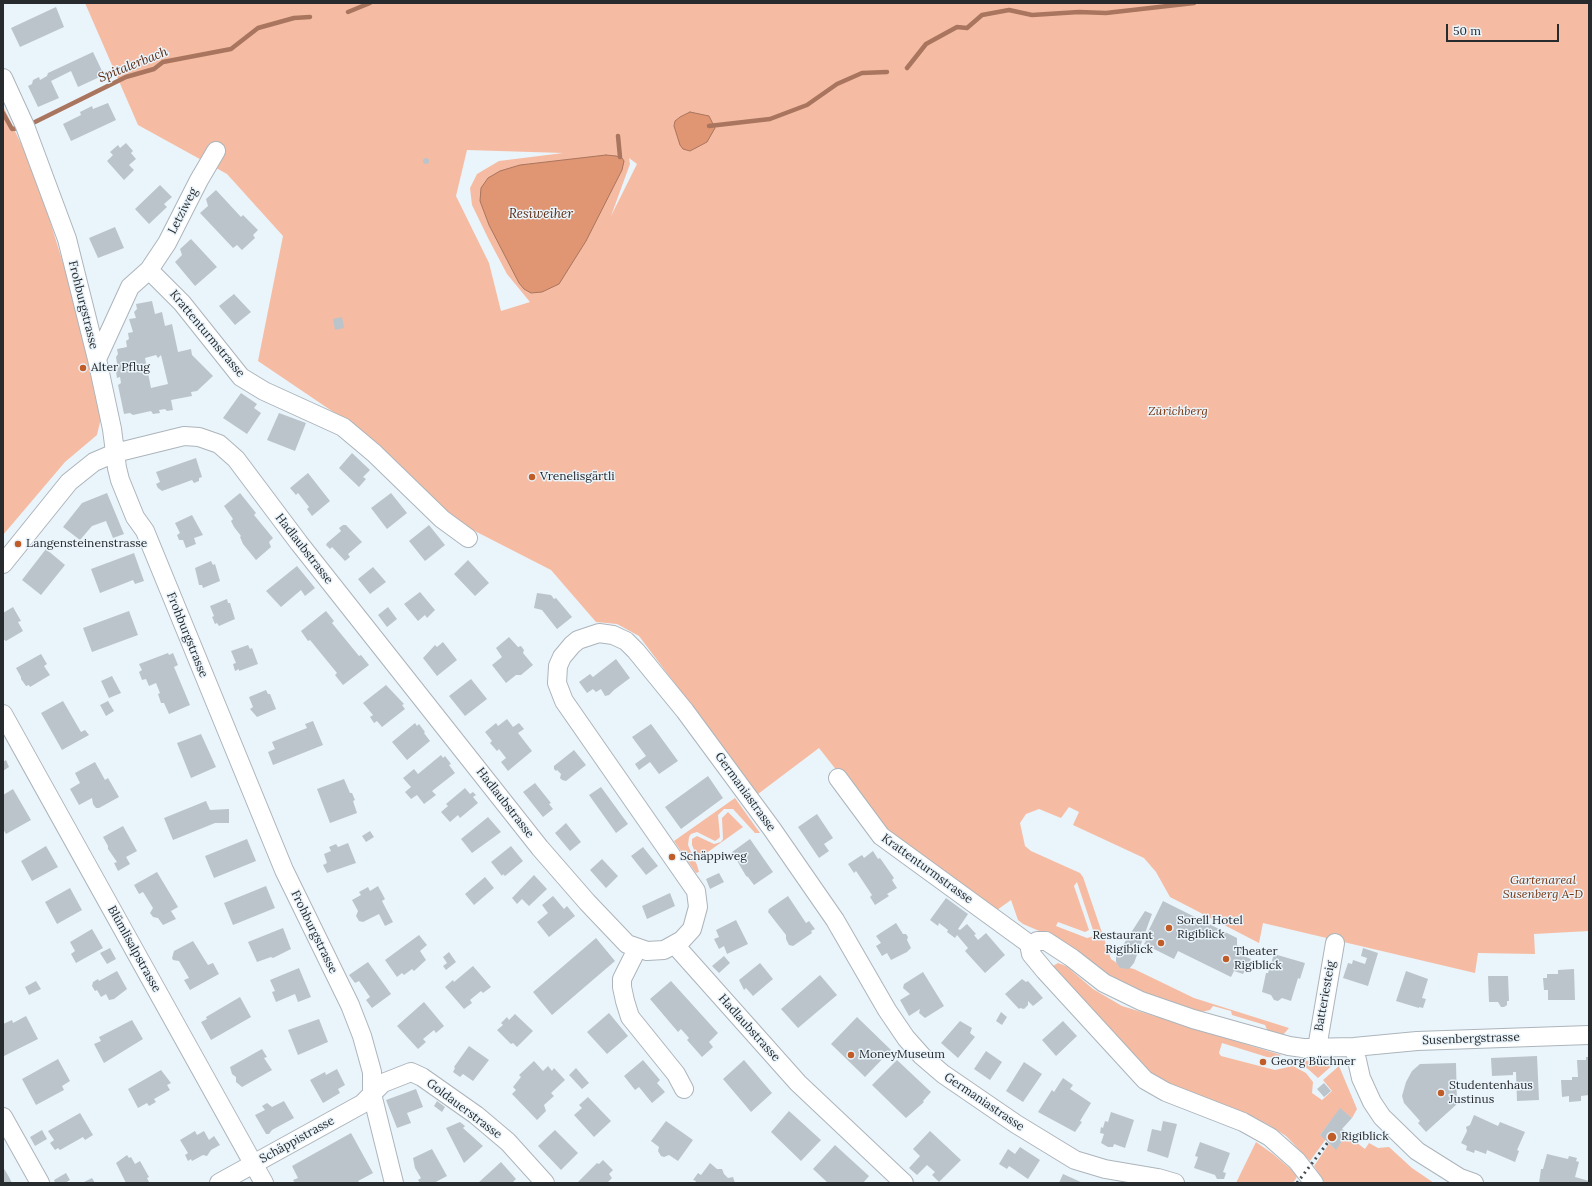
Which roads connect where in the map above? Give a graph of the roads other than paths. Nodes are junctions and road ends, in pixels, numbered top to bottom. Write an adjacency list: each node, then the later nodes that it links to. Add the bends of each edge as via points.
1 (3, 78): 4 (street, Frohburgstrasse, via 25,126 60,217)
2 (216, 151): 3 (street, Letziweg, via 167,243)
3 (149, 270): 4 (street, via 130,287); 6 (street, Krattenturmstrasse, via 182,303 241,377 264,391 343,427 374,453 442,519)
4 (97, 359): 5 (street, Frohburgstrasse)
5 (115, 453): 7 (street, Hadlaubstrasse, via 94,462 69,482); 13 (street, Hadlaubstrasse, via 184,436 209,440 228,450 540,848 618,936); 18 (street, Frohburgstrasse, via 120,480 135,517 145,531 275,850 350,1005 372,1072)
6 (468, 538)
7 (3, 564)
8 (3, 714): 20 (street, Blümlisalpstrasse)
9 (838, 778): 12 (street, Krattenturmstrasse, via 880,836)
10 (1334, 944): 16 (street, Batteriesteig)
11 (675, 945): 13 (street, Hadlaubstrasse, via 664,950); 26 (street, Hadlaubstrasse, via 798,1083); 27 (street, Germaniastrasse, via 688,934 694,923 698,907 696,891 564,701 559,690 557,676 562,657 572,644 586,636 599,633 613,635 626,641 685,711 835,920 887,1010 922,1056 943,1074 1016,1124 1075,1160 1105,1169)
12 (1032, 946): 16 (street, via 1037,941 1046,941 1104,983 1141,1001 1272,1042); 28 (street, via 1031,954 1045,971 1145,1080 1166,1092 1243,1122 1270,1137 1297,1161)
13 (637, 949): 17 (street, via 622,979 630,1017 676,1074)
14 (1589, 1035): 15 (street, Susenbergstrasse, via 1417,1041)
15 (1354, 1047): 16 (street); 29 (street, via 1361,1078 1382,1117 1417,1151 1460,1178)
16 (1317, 1048)
17 (684, 1089)
18 (372, 1094): 20 (street, Schäppistrasse, via 362,1104); 24 (street, Frohburgstrasse); 25 (street, Goldauerstrasse, via 383,1083 407,1072 422,1077 472,1112 508,1142)
19 (3, 1117): 21 (street)
20 (254, 1164): 22 (street, Schäppistrasse); 23 (street, Blümlisalpstrasse)
21 (40, 1183)
22 (219, 1183)
23 (264, 1183)
24 (394, 1183)
25 (545, 1183)
26 (904, 1183)
27 (1176, 1183)
28 (1314, 1183)
29 (1474, 1183)

